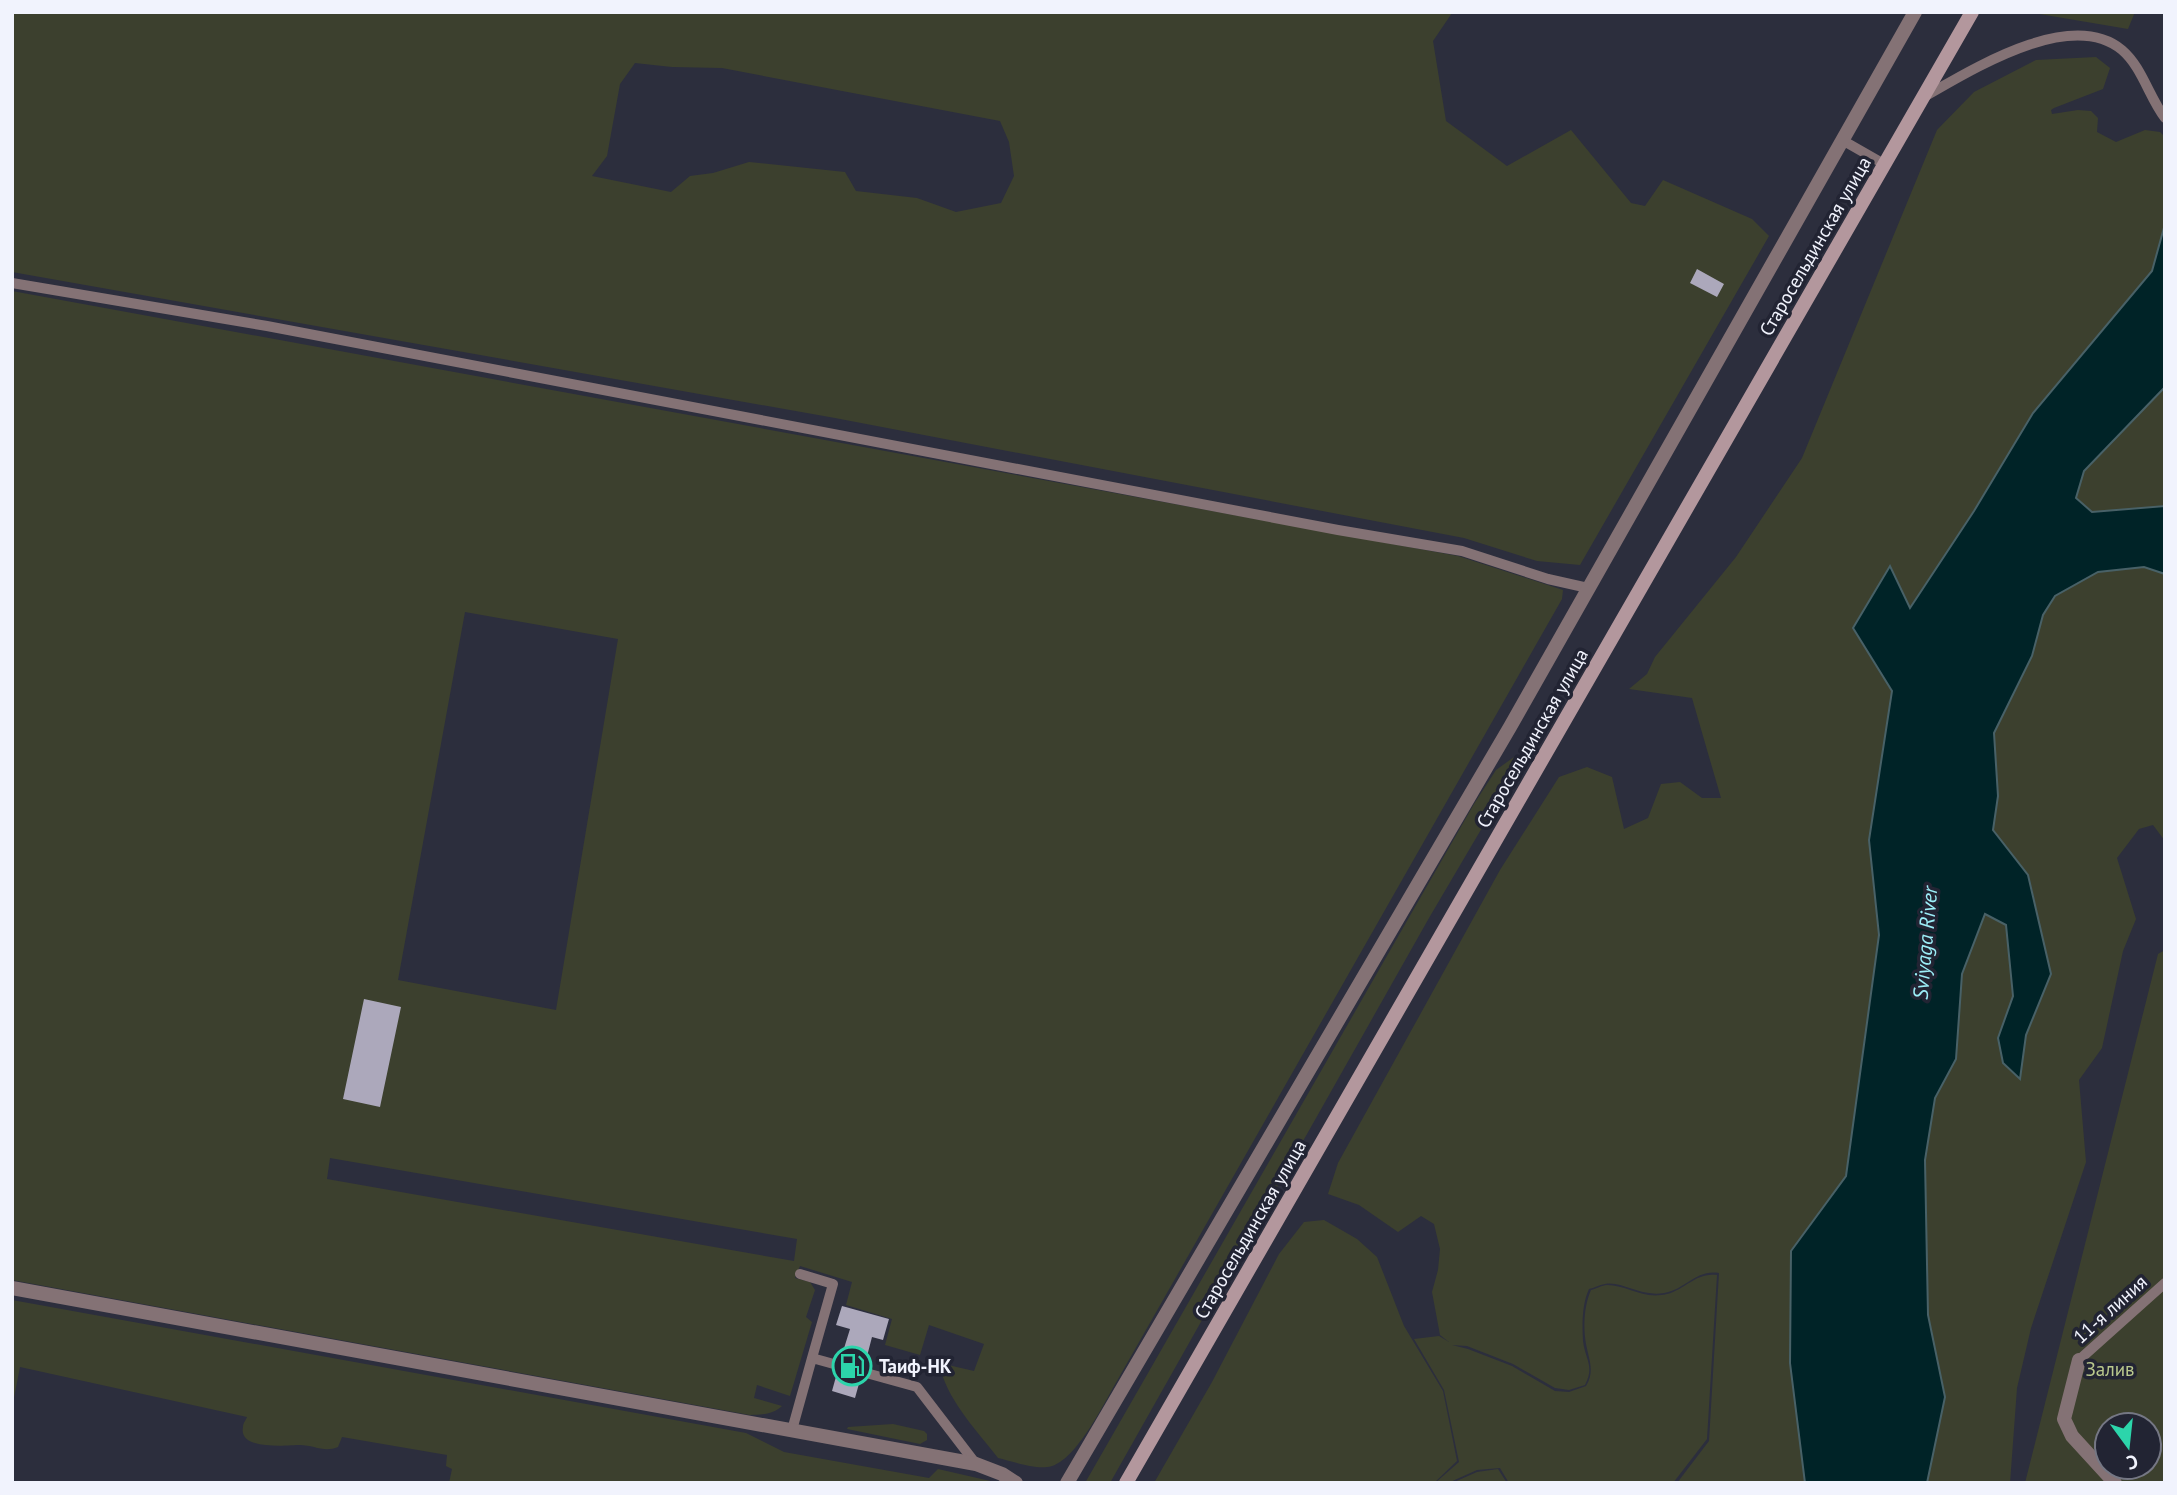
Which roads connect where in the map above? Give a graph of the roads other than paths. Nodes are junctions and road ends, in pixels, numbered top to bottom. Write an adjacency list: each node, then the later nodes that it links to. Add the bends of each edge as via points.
1 (1915, 12): 5 (street)
2 (1972, 12): 3 (main road, Старосельдинская улица)
3 (1922, 98): 4 (lane, via 1997,57 2050,39 2084,35 2107,40 2124,51); 6 (main road, Старосельдинская улица)
4 (2165, 118)
5 (1842, 140): 6 (lane); 8 (street)
6 (1884, 164): 18 (main road, Старосельдинская улица)
7 (12, 283): 8 (lane, via 281,329 1462,551)
8 (1588, 588): 17 (street)
9 (800, 1274): 12 (lane, via 833,1284)
10 (2165, 1283): 13 (lane, 11-я линия)
11 (12, 1288): 14 (street)
12 (811, 1358): 14 (lane); 15 (lane, via 917,1387)
13 (2079, 1360): 19 (street, via 2064,1419 2072,1436)
14 (792, 1430): 15 (street)
15 (976, 1464): 16 (street)
16 (1016, 1483)
17 (1067, 1483)
18 (1126, 1483)
19 (2115, 1483)

